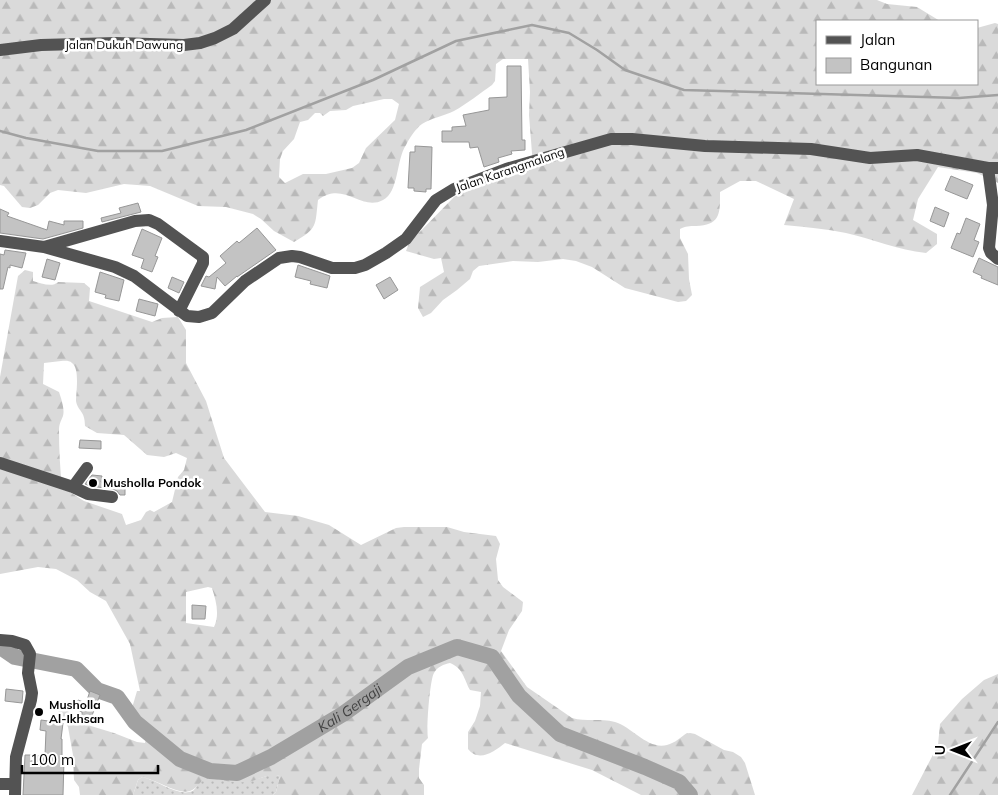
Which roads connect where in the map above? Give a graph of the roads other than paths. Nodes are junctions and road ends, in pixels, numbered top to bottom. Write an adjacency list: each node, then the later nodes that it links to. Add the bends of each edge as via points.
1 (265, 0): 2 (street, Jalan Dukuh Dawung, via 233,29 200,43 41,45)
2 (0, 50)
3 (993, 168): 6 (street, via 989,248); 7 (street, Jalan Karangmalang, via 917,155 870,158 811,148 705,146 611,139 506,169 454,189 436,200 406,239 365,265 332,268 300,257 278,258 245,281 212,314 193,318)
4 (0, 241): 5 (street, Jalan Karangmalang)
5 (44, 247): 7 (street, Jalan Karangmalang, via 125,271); 7 (street, via 135,221 149,220 158,224 202,257 203,263)
6 (998, 259)
7 (179, 311)
8 (0, 463): 10 (street)
9 (87, 468): 10 (street)
10 (73, 487): 11 (street, via 88,494)
11 (112, 497)
12 (0, 640): 14 (street, via 25,645 30,654 28,673 32,693 16,757)
13 (0, 784): 14 (street)
14 (15, 789)

